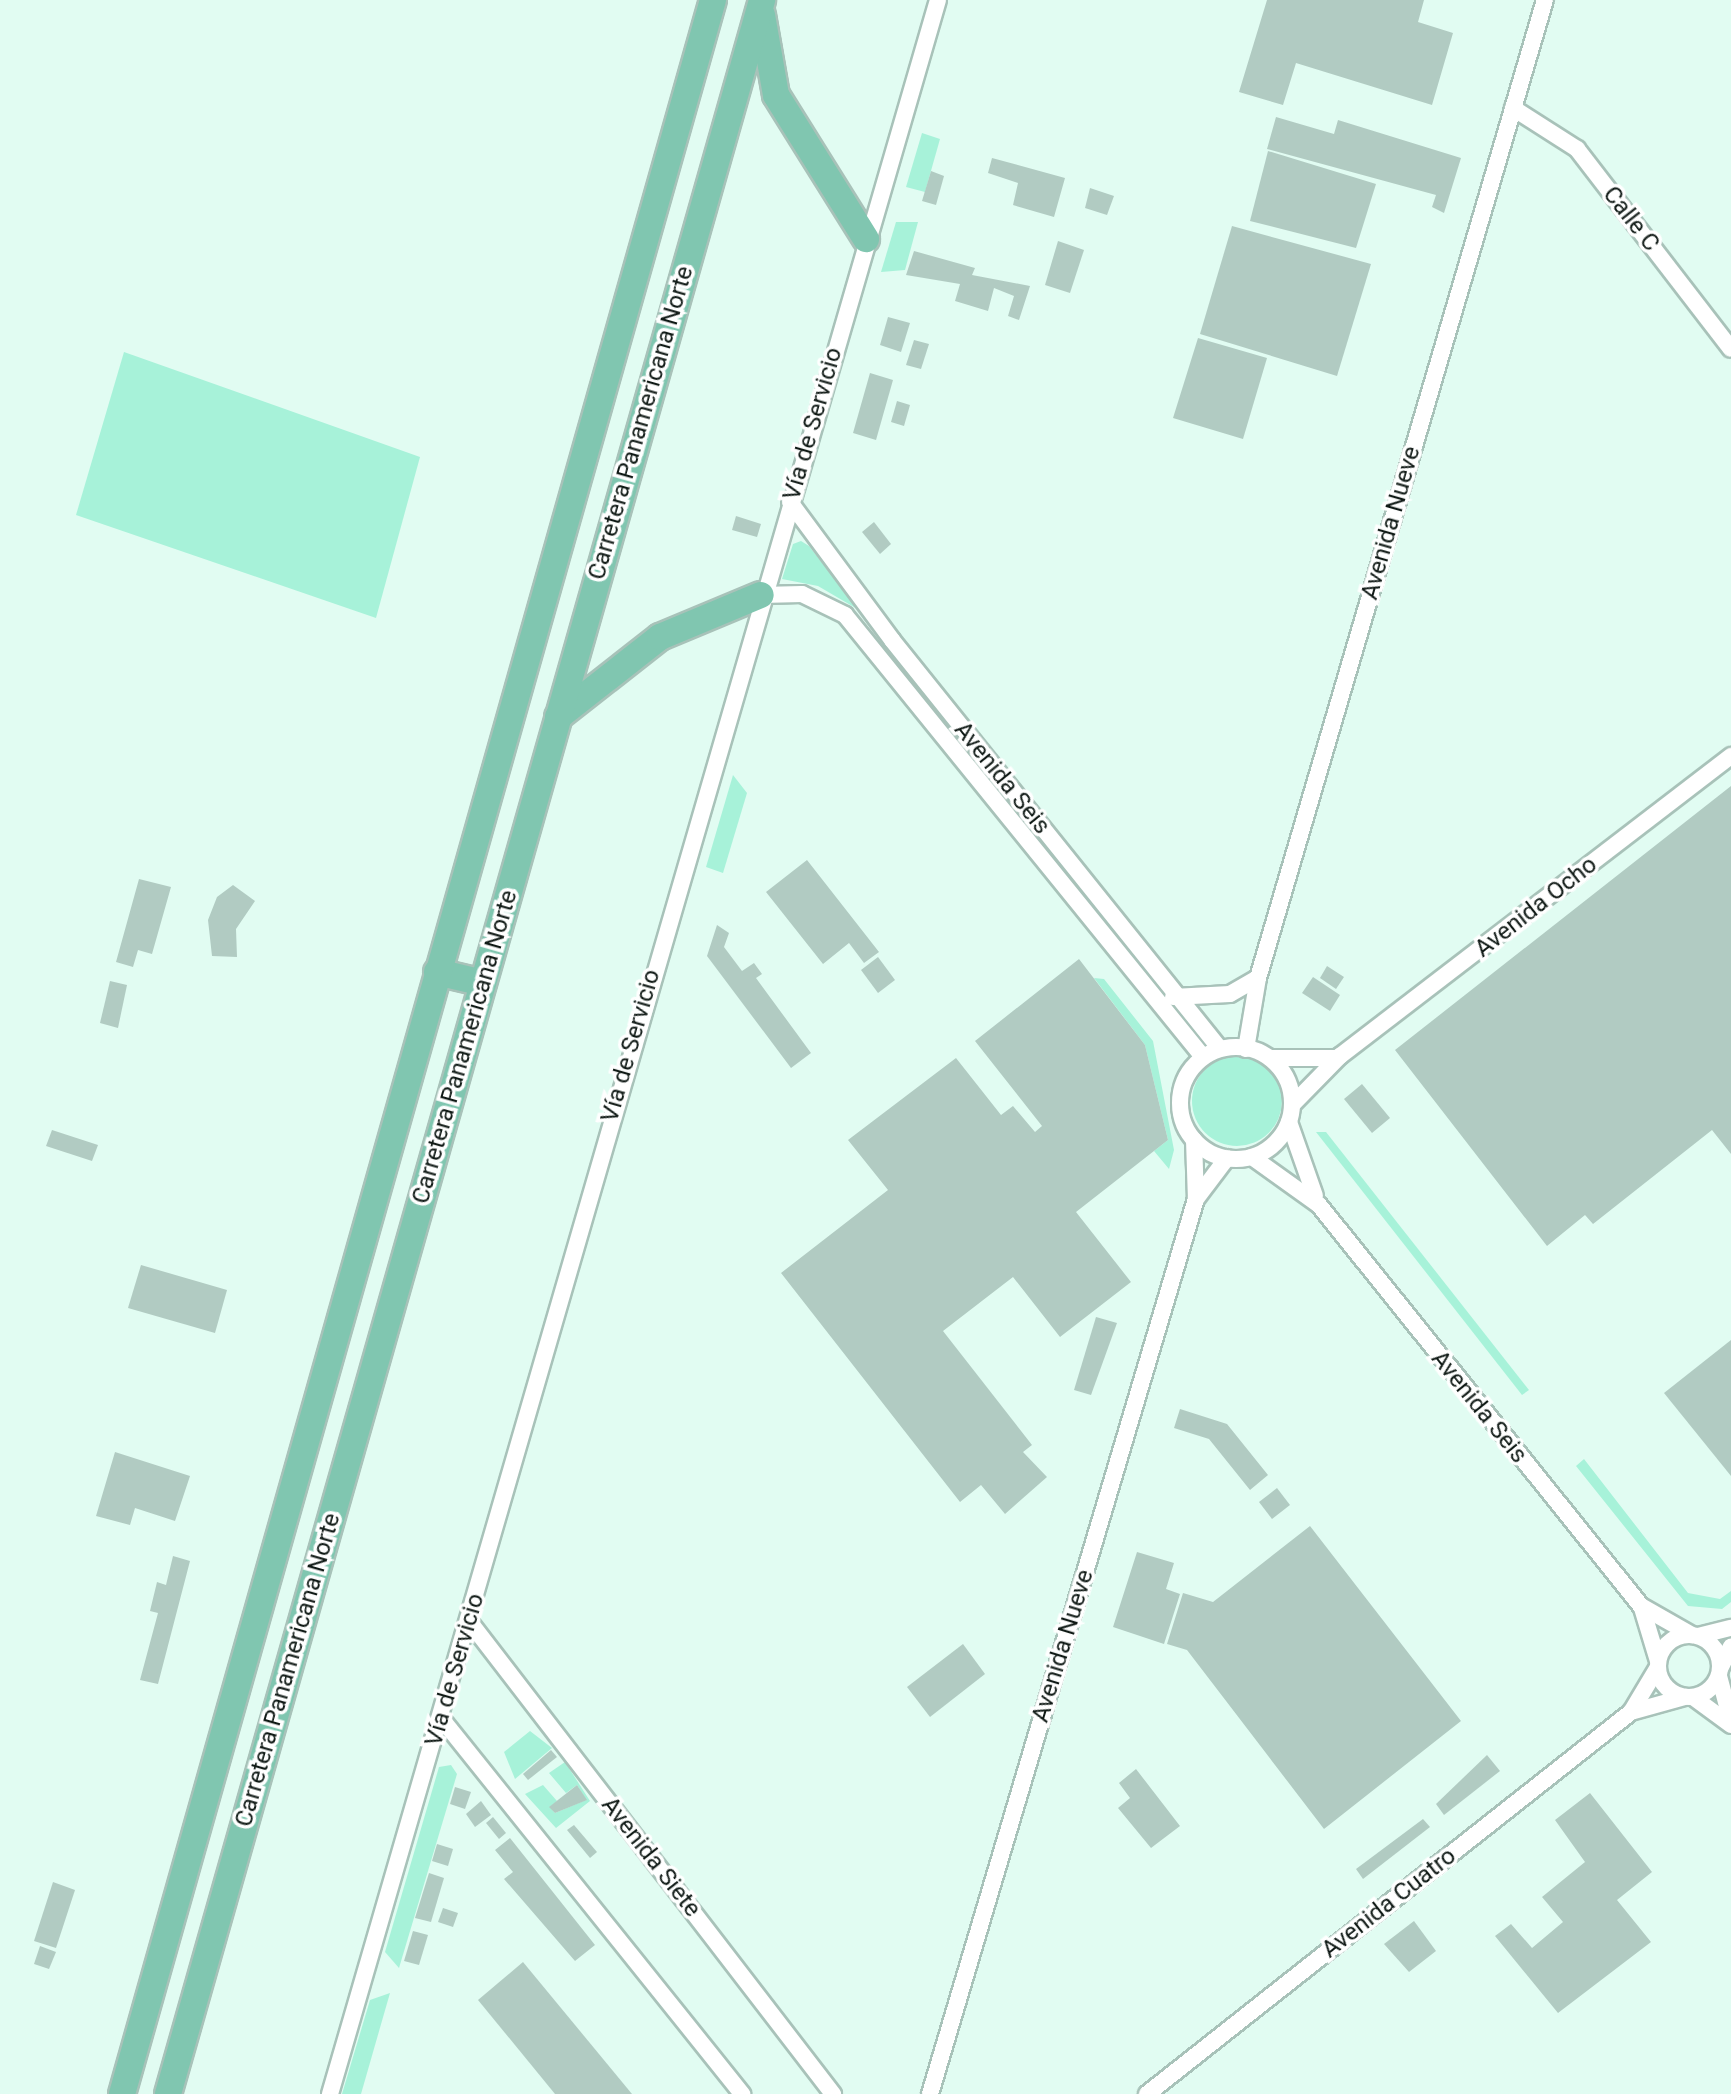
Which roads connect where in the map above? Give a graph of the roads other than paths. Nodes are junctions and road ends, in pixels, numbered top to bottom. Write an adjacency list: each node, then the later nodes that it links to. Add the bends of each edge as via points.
1 (713, 0): 12 (highway, Carretera Panamericana Norte)
2 (938, 0): 6 (street, Vía de Servicio)
3 (1545, 0): 5 (street, Avenida Nueve)
4 (761, 3): 6 (highway, via 776,95); 10 (highway, Carretera Panamericana Norte)
5 (1513, 108): 7 (street, Calle C, via 1577,149); 13 (street, Avenida Nueve)
6 (866, 239): 8 (street, Vía de Servicio)
7 (1731, 349)
8 (790, 502): 9 (street, Vía de Servicio); 16 (street, Avenida Seis)
9 (761, 595): 10 (highway, via 660,637); 15 (street, Avenida Seis, via 802,594 845,615); 30 (street, Vía de Servicio)
10 (558, 717): 14 (highway, Carretera Panamericana Norte)
11 (1731, 756): 19 (street, Avenida Ocho)
12 (437, 972): 14 (highway); 41 (highway, Carretera Panamericana Norte)
13 (1258, 978): 16 (street, via 1230,994); 18 (street, Avenida Nueve)
14 (483, 983): 42 (highway, Carretera Panamericana Norte)
15 (1154, 994): 16 (street); 20 (street, Avenida Seis)
16 (1178, 997): 17 (street, Avenida Seis)
17 (1220, 1049): 18 (street); 20 (street)
18 (1246, 1049): 21 (street)
19 (1340, 1056): 21 (street); 22 (street, Avenida Ocho)
20 (1203, 1057): 24 (street, via 1179,1101)
21 (1270, 1058): 22 (street)
22 (1292, 1105): 23 (street)
23 (1289, 1122): 25 (street); 28 (street, Avenida Seis)
24 (1194, 1140): 26 (street); 27 (street, Avenida Nueve)
25 (1252, 1157): 26 (street); 28 (street, Avenida Seis)
26 (1227, 1158): 27 (street, Avenida Nueve)
27 (1196, 1199): 40 (street, Avenida Nueve)
28 (1319, 1205): 29 (street, Avenida Seis)
29 (1641, 1606): 32 (street); 34 (street)
30 (469, 1621): 38 (street, Vía de Servicio); 45 (street, Avenida Siete)
31 (1731, 1628): 32 (street)
32 (1695, 1635): 34 (street, via 1668,1642); 35 (street, via 1715,1648)
33 (1731, 1646): 35 (street)
34 (1658, 1664): 36 (street, via 1667,1689); 37 (street, Avenida Cuatro)
35 (1719, 1672): 36 (street); 39 (street)
36 (1689, 1697): 37 (street, Avenida Cuatro); 39 (street)
37 (1631, 1712): 47 (street, Avenida Cuatro)
38 (441, 1718): 43 (street, Vía de Servicio); 44 (street)
39 (1731, 1723)
40 (932, 2088): 46 (street)
41 (122, 2094)
42 (168, 2094)
43 (330, 2094)
44 (742, 2094)
45 (833, 2094)
46 (916, 2094)
47 (1147, 2094)

